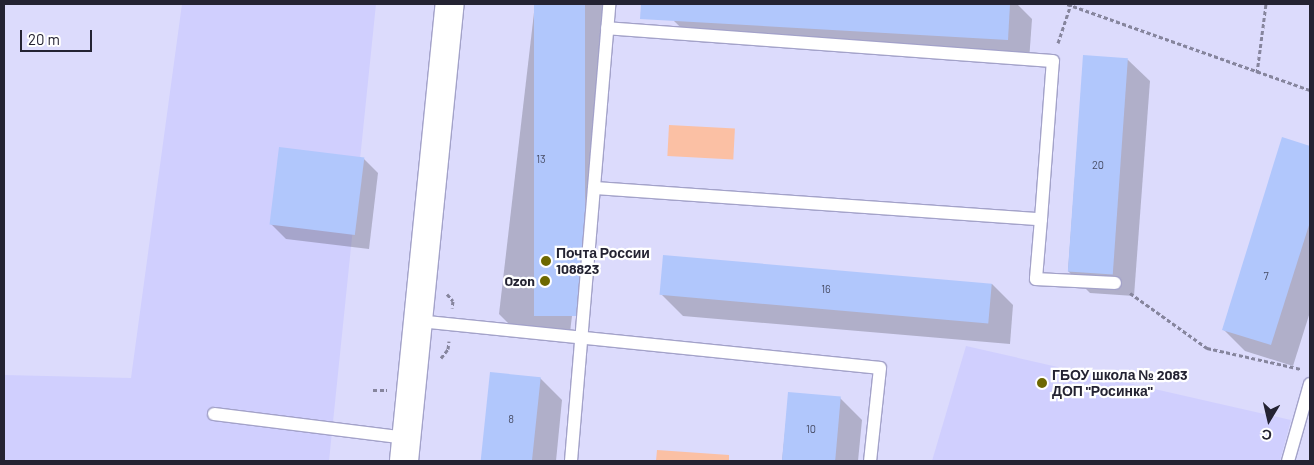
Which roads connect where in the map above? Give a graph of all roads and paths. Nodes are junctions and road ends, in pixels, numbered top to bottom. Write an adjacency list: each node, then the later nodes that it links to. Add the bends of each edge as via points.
1 (450, 4): 12 (street)
2 (609, 4): 5 (lane)
3 (1068, 4): 6 (path); 7 (path)
4 (1266, 4): 7 (path)
5 (607, 28): 6 (lane); 9 (lane)
6 (1053, 61): 10 (lane)
7 (1257, 73): 8 (path)
8 (1310, 90)
9 (594, 188): 10 (lane); 13 (lane)
10 (1041, 219): 11 (lane, via 1036,279)
11 (1115, 283): 14 (path, via 1207,348)
12 (418, 321): 13 (lane); 17 (street)
13 (581, 338): 18 (lane); 19 (lane, via 880,368)
14 (1310, 371)
15 (1309, 391): 20 (lane)
16 (214, 414): 17 (lane)
17 (405, 450)
18 (571, 461)
19 (870, 461)
20 (1288, 461)

